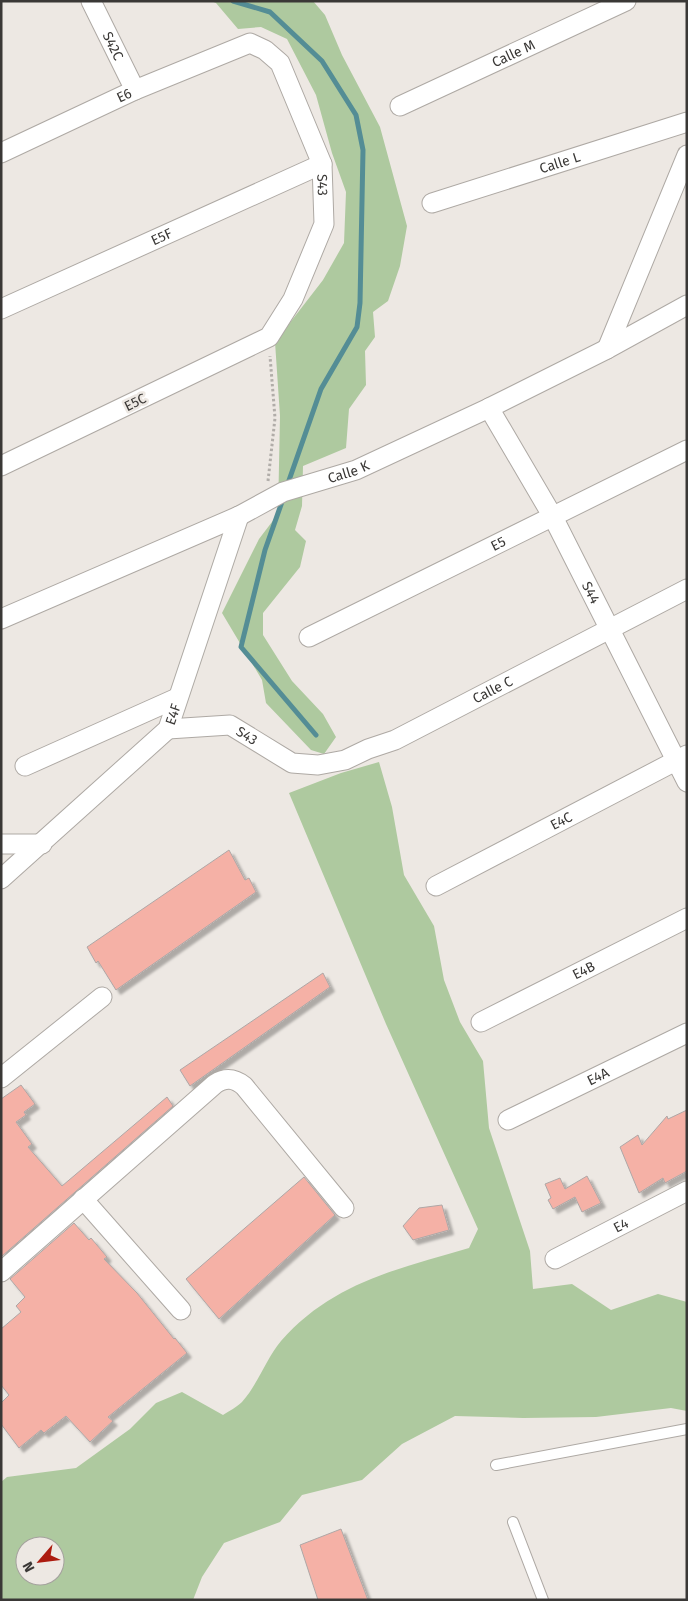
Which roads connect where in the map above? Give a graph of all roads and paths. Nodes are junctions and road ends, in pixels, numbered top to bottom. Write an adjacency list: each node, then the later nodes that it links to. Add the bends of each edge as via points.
1 (91, 1): 4 (street, S42C)
2 (626, 1): 5 (street, Calle M)
3 (250, 43): 4 (street, E6); 9 (street, S43, via 280,63)
4 (135, 90): 7 (street, E6)
5 (400, 106)
6 (687, 122): 10 (street, Calle L)
7 (1, 152)
8 (687, 155): 14 (street)
9 (322, 164): 12 (street, E5F); 13 (street, S43, via 324,224 293,299)
10 (432, 203)
11 (687, 305): 14 (street, Calle K)
12 (1, 309)
13 (268, 338): 17 (street, E5C); 18 (path, via 275,418)
14 (606, 349): 15 (street, Calle K)
15 (489, 408): 18 (street, Calle K, via 356,470 283,492); 20 (street, S44)
16 (687, 450): 20 (street, E5)
17 (1, 466)
18 (266, 502): 19 (street, Calle K)
19 (239, 516): 22 (street, Calle K); 25 (street, E4F)
20 (554, 517): 23 (street, S44); 24 (street, E5)
21 (687, 589): 23 (street, Calle C)
22 (1, 618)
23 (610, 629): 27 (street, S44); 28 (street, Calle C, via 396,740 344,760 318,765)
24 (310, 637)
25 (177, 698): 26 (street, E4F); 29 (street)
26 (168, 729): 28 (street, S43, via 230,725); 32 (street, E4F)
27 (682, 758): 30 (street, S44); 34 (street, E4C)
28 (292, 763)
29 (25, 766)
30 (687, 782)
31 (1, 844): 32 (street)
32 (42, 844): 33 (street, E4F)
33 (1, 879)
34 (436, 886)
35 (687, 918): 37 (street, E4B)
36 (102, 997): 39 (street)
37 (481, 1022)
38 (687, 1033): 40 (street, E4A)
39 (1, 1078)
40 (508, 1120)
41 (687, 1191): 44 (street, E4)
42 (83, 1199): 43 (street, via 215,1084 228,1078 244,1086); 45 (street); 46 (street)
43 (344, 1208)
44 (555, 1259)
45 (1, 1272)
46 (180, 1310)
47 (687, 1429): 48 (lane)
48 (496, 1465)
49 (513, 1522): 50 (lane)
50 (542, 1600)

